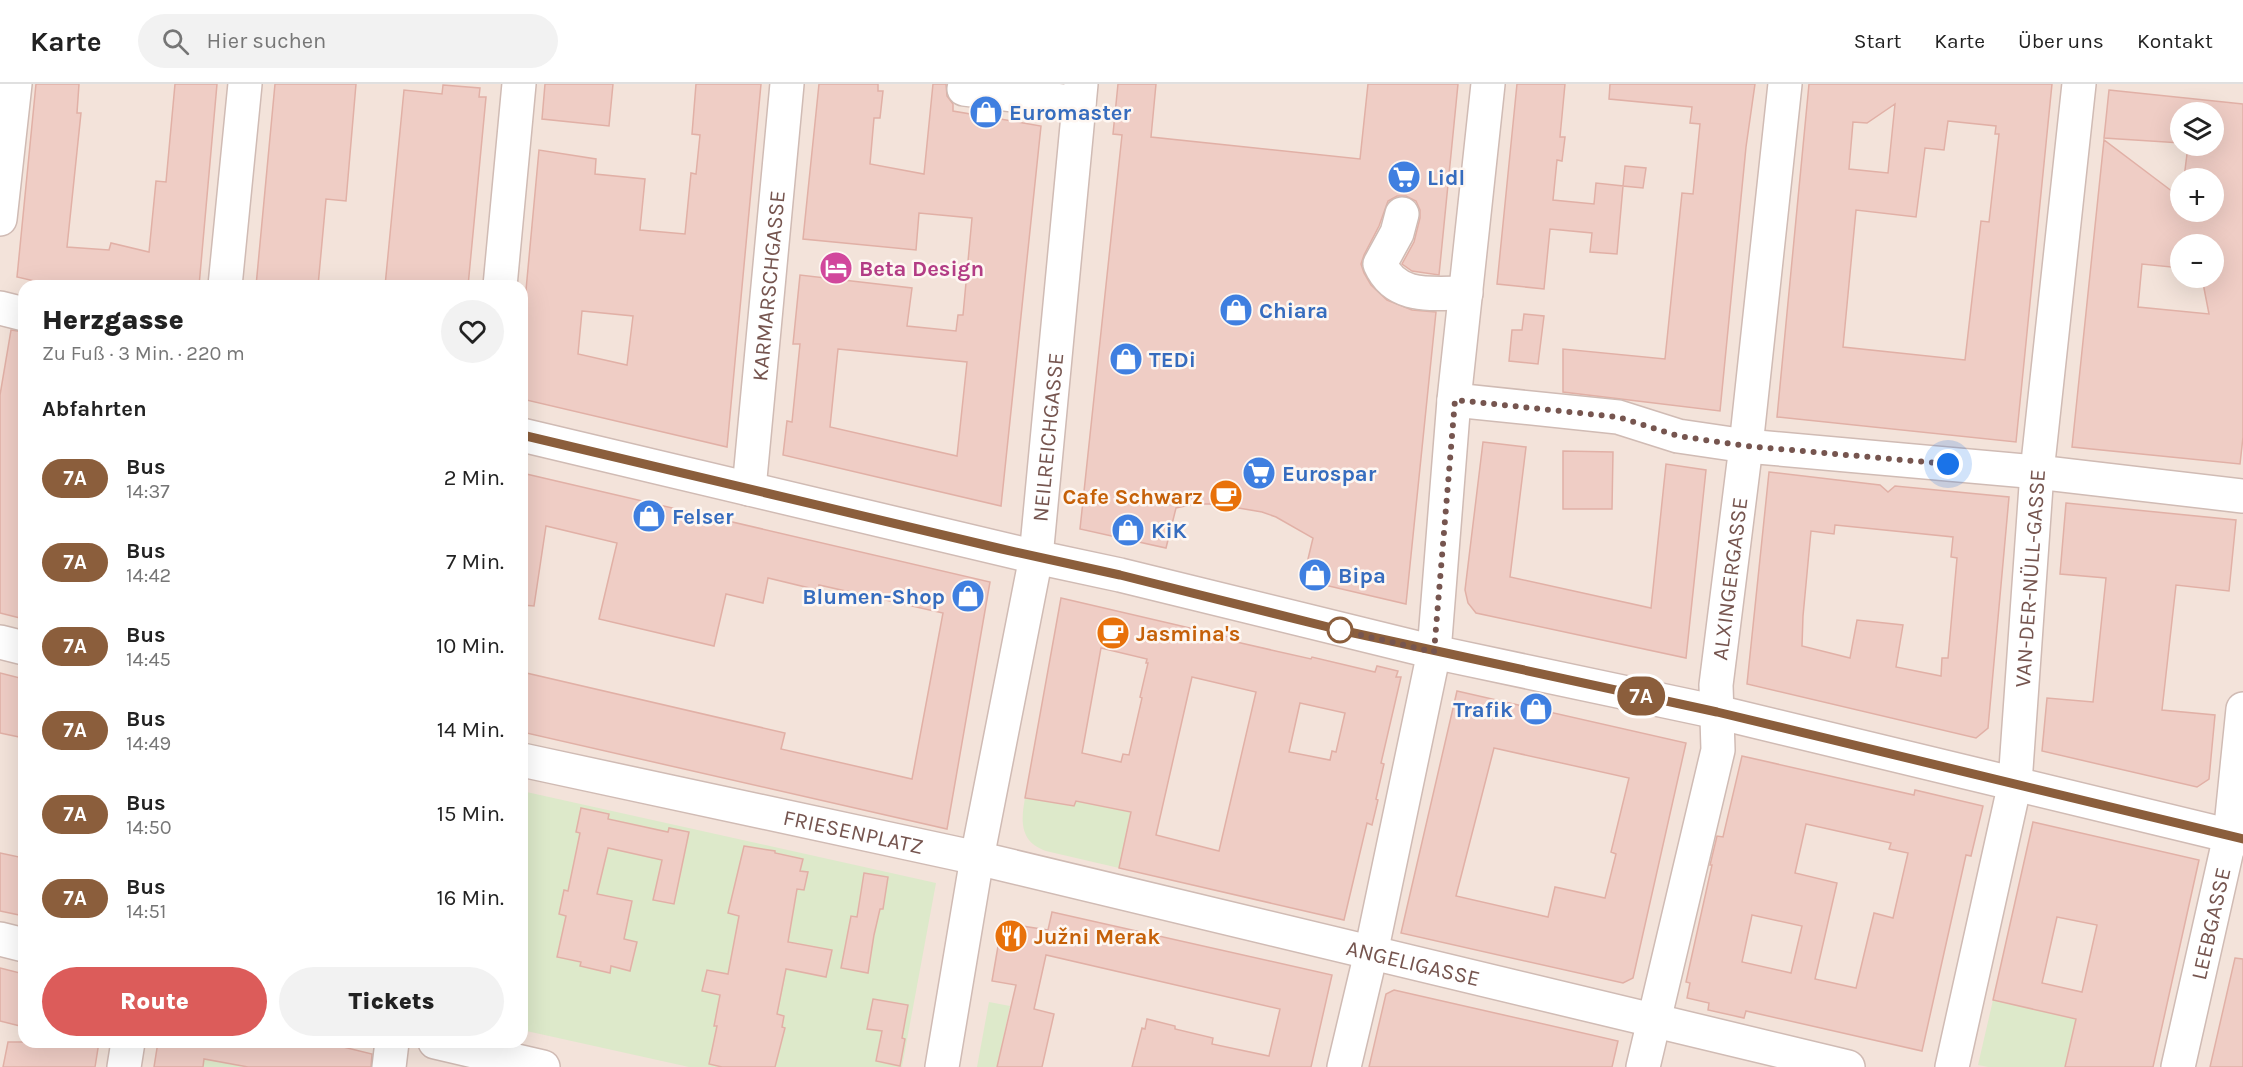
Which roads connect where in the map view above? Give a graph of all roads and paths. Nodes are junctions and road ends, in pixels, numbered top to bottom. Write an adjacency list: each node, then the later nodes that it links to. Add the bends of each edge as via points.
1 (15, 84): 11 (street)
2 (245, 84): 12 (street)
3 (519, 84): 13 (street)
4 (788, 84): 21 (street, KARMARSCHGASSE)
5 (1488, 84): 14 (street)
6 (1785, 84): 19 (street, ALXINGERGASSE)
7 (2079, 84): 20 (street, VAN-DER-NÜLL-GASSE)
8 (964, 89): 9 (street)
9 (1080, 94): 23 (street, NEILREICHGASSE)
10 (1402, 214): 14 (street, via 1397,233 1380,264 1385,275 1397,286 1420,293)
11 (0, 219)
12 (226, 280)
13 (501, 280)
14 (1466, 293): 17 (street)
15 (0, 308): 16 (street)
16 (18, 312)
17 (1455, 400): 19 (street, via 1618,417 1678,436); 26 (street)
18 (528, 436): 21 (street)
19 (1746, 446): 20 (street); 28 (street, ALXINGERGASSE, via 1716,685)
20 (2037, 472): 22 (street); 30 (street, VAN-DER-NÜLL-GASSE)
21 (749, 489): 23 (street)
22 (2243, 496)
23 (1036, 557): 26 (street); 32 (street, NEILREICHGASSE)
24 (0, 642): 25 (street)
25 (18, 646)
26 (1434, 652): 28 (street); 35 (street)
27 (2243, 709): 31 (street, LEEBGASSE)
28 (1717, 712): 30 (street); 36 (street, ALXINGERGASSE, via 1718,750)
29 (528, 761): 32 (street, FRIESENPLATZ)
30 (2015, 783): 31 (street); 47 (street, VAN-DER-NÜLL-GASSE)
31 (2236, 838): 48 (street, LEEBGASSE)
32 (977, 858): 35 (street, ANGELIGASSE); 43 (street)
33 (0, 939): 34 (street)
34 (18, 944)
35 (1371, 953): 36 (street, ANGELIGASSE); 44 (street)
36 (1653, 1019): 45 (street, ALXINGERGASSE); 46 (street, ANGELIGASSE)
37 (127, 1048): 40 (street)
38 (391, 1048): 41 (street)
39 (461, 1048): 42 (street)
40 (124, 1067)
41 (389, 1067)
42 (543, 1067)
43 (942, 1067)
44 (1344, 1067)
45 (1643, 1067)
46 (1848, 1067)
47 (1952, 1067)
48 (2178, 1067)

